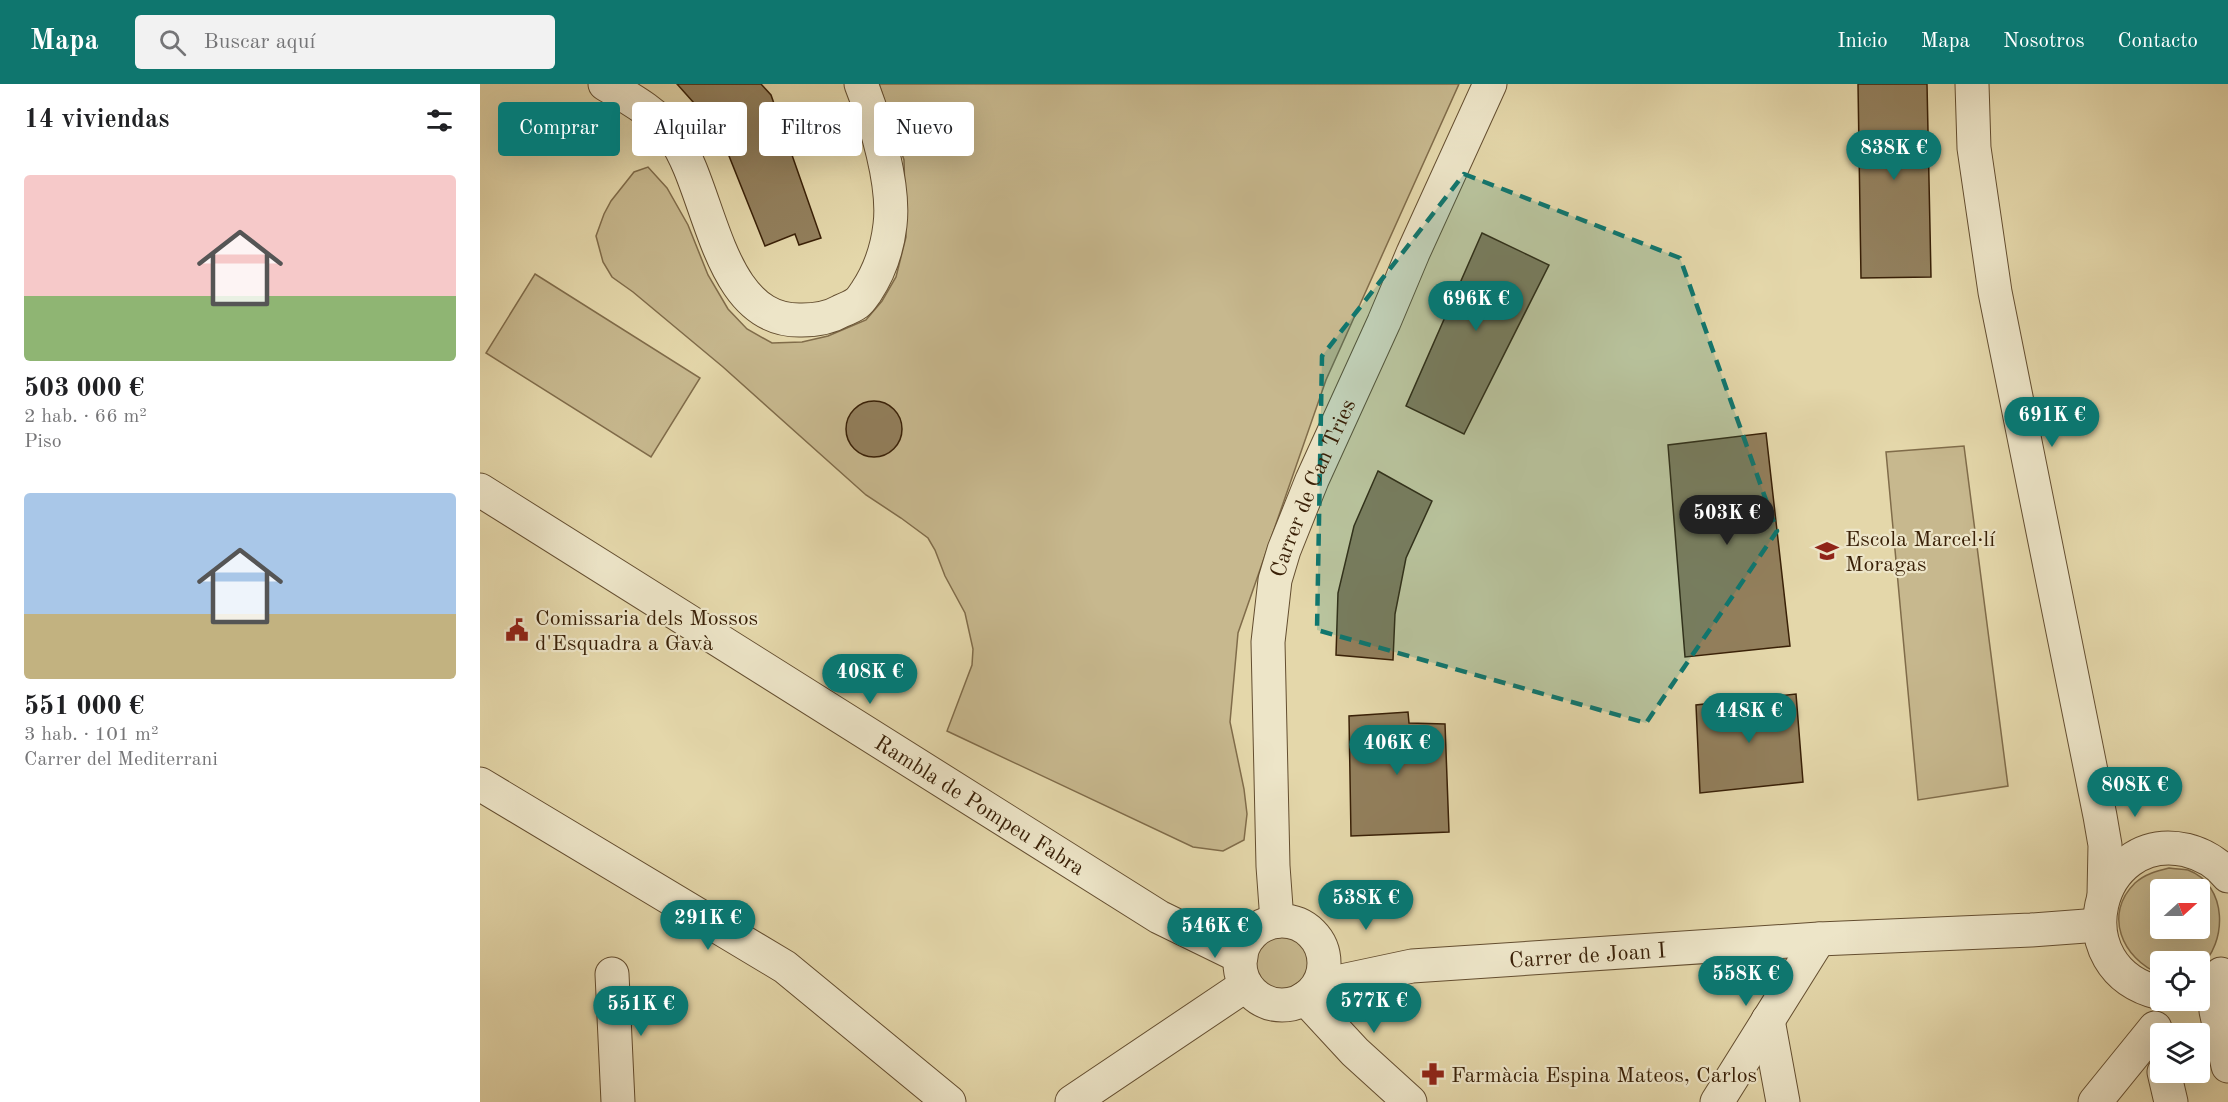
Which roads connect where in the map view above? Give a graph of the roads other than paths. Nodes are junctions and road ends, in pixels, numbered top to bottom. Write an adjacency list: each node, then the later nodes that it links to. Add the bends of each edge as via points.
1 (605, 84): 2 (street, via 646,109 672,134 689,163 735,279 765,313 788,321 831,317 858,302 883,262 891,216 885,163)
2 (861, 84)
3 (1491, 84): 11 (street, Carrer de Can Tries, via 1312,480 1275,580 1268,642)
4 (1972, 84): 7 (street, via 1974,148 1995,292)
5 (480, 490): 15 (street, Rambla de Pompeu Fabra)
6 (480, 784): 25 (street, via 785,967)
7 (2100, 816): 8 (street, via 2120,841); 10 (street, via 2105,845)
8 (2149, 852): 9 (street, via 2189,851 2208,859); 10 (street, via 2120,870)
9 (2228, 876)
10 (2101, 910): 12 (street, Carrer de Joan I, via 2031,930); 18 (street, via 2103,945 2113,964 2128,979)
11 (1277, 921): 13 (street, via 1293,922 1308,929); 15 (street, via 1260,927 1250,936)
12 (1819, 939): 14 (street, Carrer de Joan I); 20 (street)
13 (1320, 944): 14 (street, Carrer de Joan I); 19 (street, via 1323,974)
14 (1398, 968): 19 (street, Carrer de Joan I)
15 (1244, 971): 19 (street, via 1262,1000 1290,1005); 26 (street)
16 (612, 974): 24 (street)
17 (2216, 976): 22 (street, via 2216,1011)
18 (2150, 990)
19 (1312, 992): 27 (street, via 1355,1052)
20 (1768, 1020): 28 (street); 29 (street)
21 (2150, 1050): 30 (street)
22 (2228, 1066)
23 (2167, 1083): 31 (street)
24 (618, 1102)
25 (949, 1102)
26 (1072, 1102)
27 (1410, 1102)
28 (1718, 1102)
29 (1783, 1102)
30 (2096, 1102)
31 (2171, 1102)

